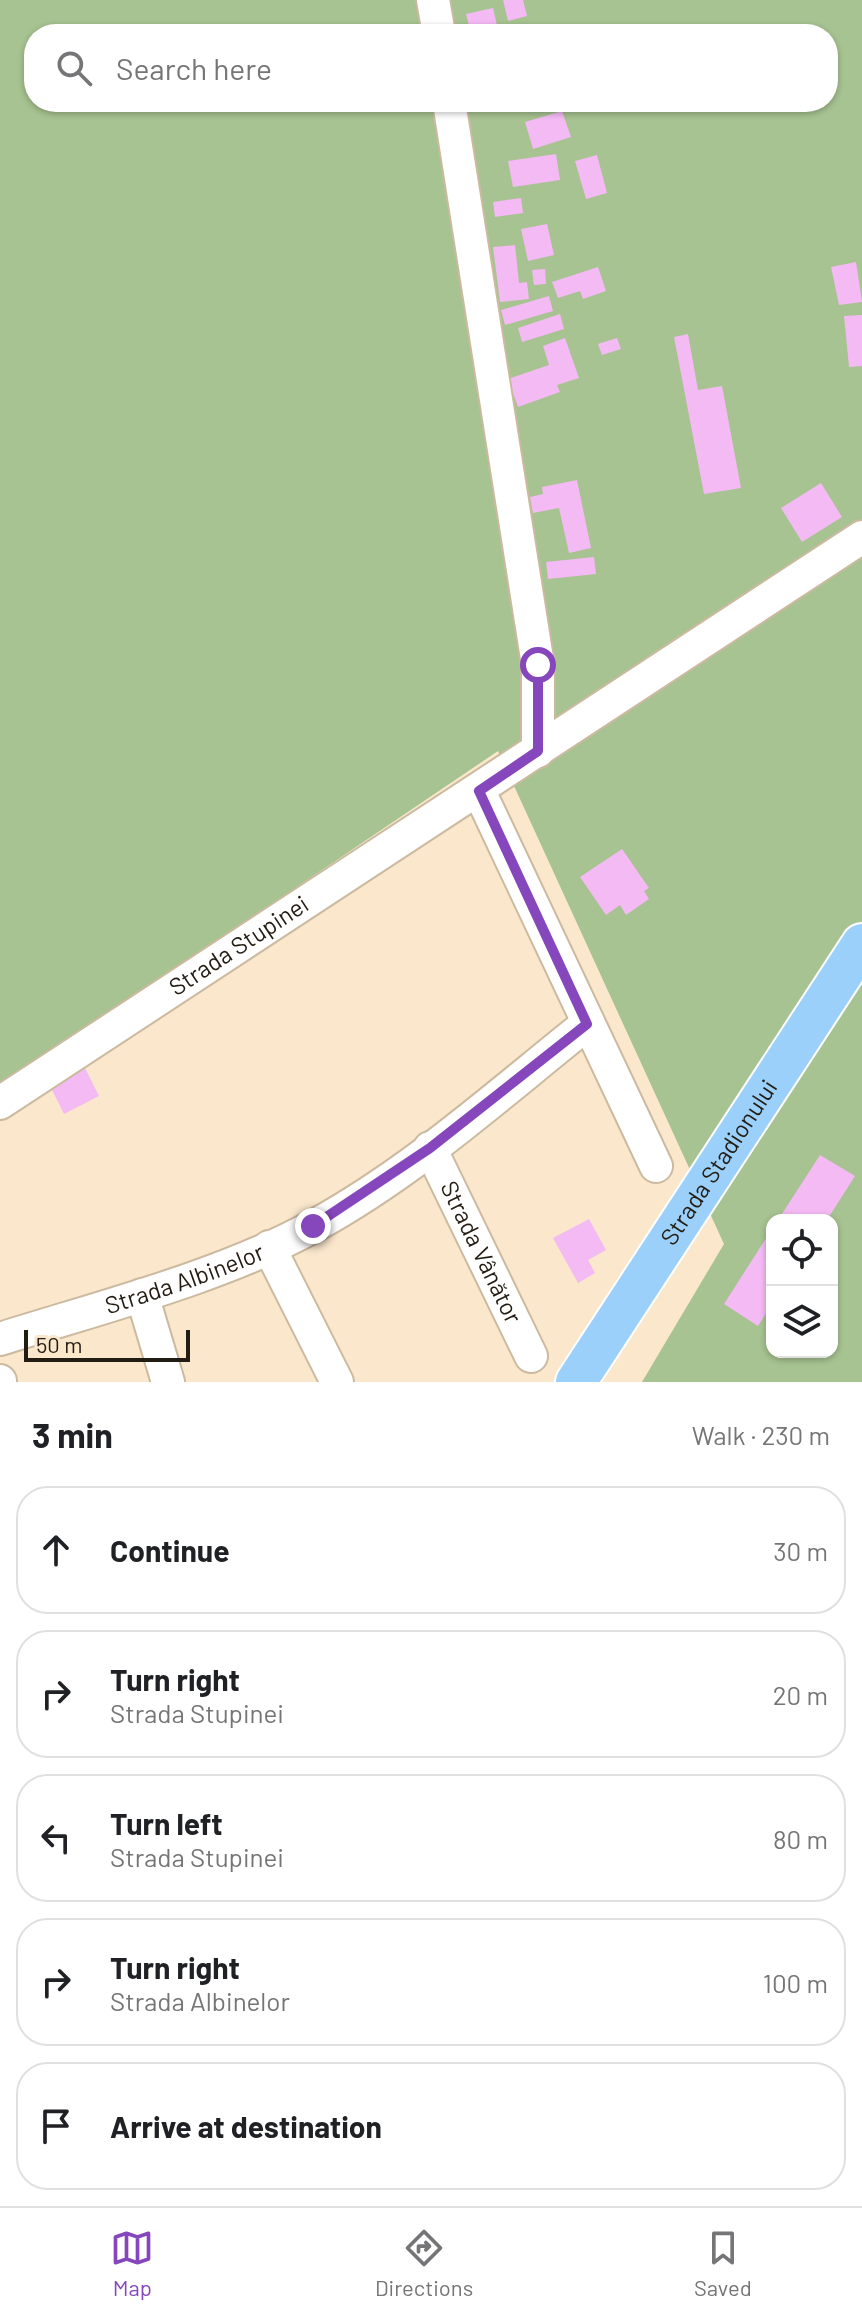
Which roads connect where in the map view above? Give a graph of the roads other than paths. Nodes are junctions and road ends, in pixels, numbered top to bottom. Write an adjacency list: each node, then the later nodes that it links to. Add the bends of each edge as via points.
1 (433, 0): 2 (street)
2 (437, 24)
3 (451, 112): 5 (street, via 538,665)
4 (862, 537): 5 (street, Strada Stupinei)
5 (538, 751): 6 (street, Strada Stupinei)
6 (479, 791): 8 (street); 9 (street, Strada Stupinei)
7 (862, 944): 18 (main road, Strada Stadionului)
8 (587, 1024): 10 (street, Strada Albinelor); 11 (street)
9 (0, 1103)
10 (430, 1148): 12 (street, Strada Albinelor, via 350,1205); 15 (street, Strada Vânător)
11 (656, 1166)
12 (269, 1247): 13 (street, Strada Albinelor); 17 (street)
13 (142, 1295): 14 (street, Strada Albinelor); 16 (street)
14 (0, 1339)
15 (531, 1356)
16 (168, 1382)
17 (337, 1382)
18 (576, 1382)

